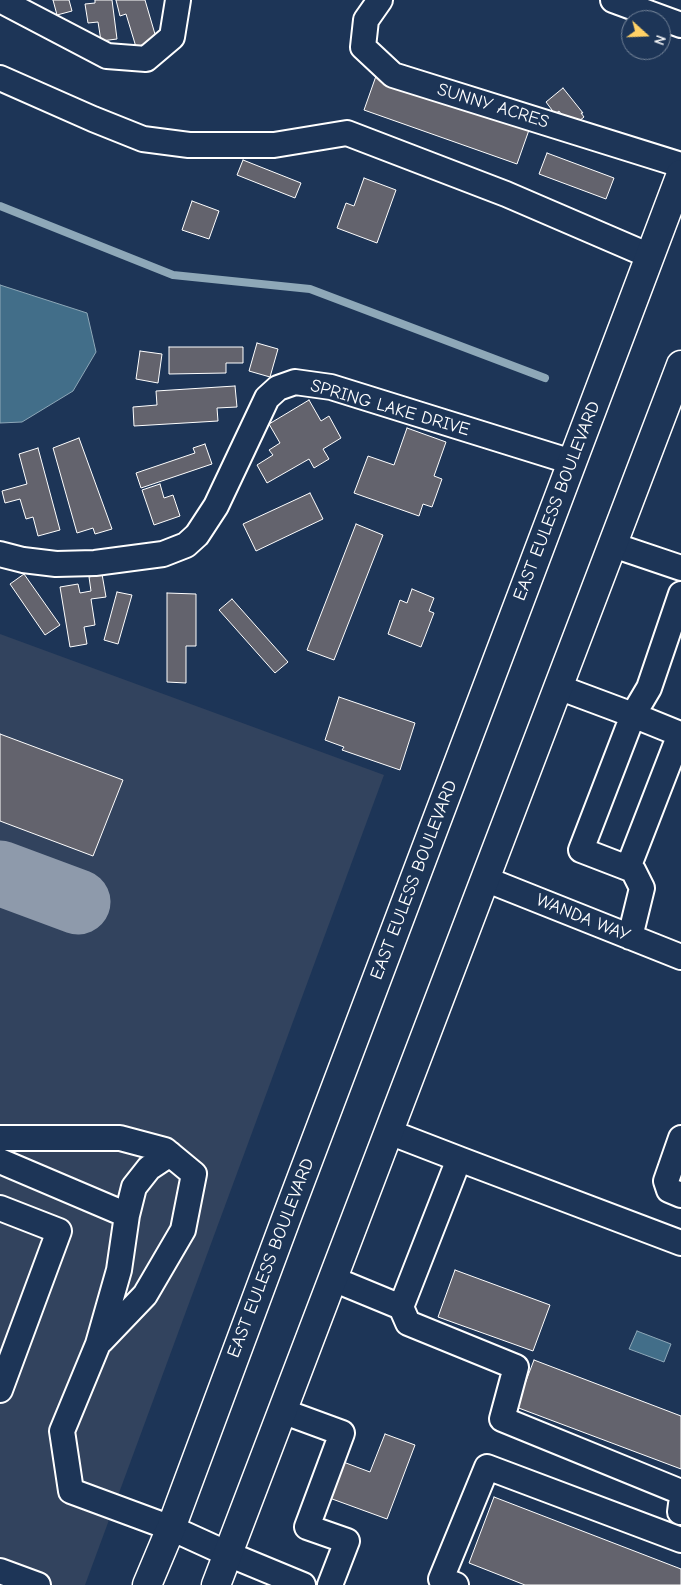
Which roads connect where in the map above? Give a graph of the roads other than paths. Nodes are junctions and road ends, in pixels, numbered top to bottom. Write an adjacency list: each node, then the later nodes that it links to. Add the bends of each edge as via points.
1 (0, 0): 2 (street, via 107,56 146,59 172,37)
2 (178, 0)
3 (380, 0): 7 (street, SUNNY ACRES, via 366,20 364,47 393,75)
4 (613, 0): 5 (street)
5 (681, 25)
6 (0, 78): 9 (street, via 143,139 189,144 274,145 347,133 506,194)
7 (681, 165)
8 (681, 174): 9 (main road, EAST EULESS BOULEVARD)
9 (650, 256): 11 (main road, EAST EULESS BOULEVARD)
10 (681, 366): 12 (main road)
11 (572, 462): 13 (street, SPRING LAKE DRIVE, via 331,387 295,382 278,388 267,398 216,506 197,535 186,545 163,554 95,563 56,564); 40 (main road, EAST EULESS BOULEVARD)
12 (613, 545): 14 (street); 16 (main road)
13 (0, 554)
14 (681, 568)
15 (681, 594): 17 (street, via 649,688)
16 (558, 687): 17 (street); 19 (main road)
17 (633, 715): 18 (street, via 680,734); 18 (street, via 581,850)
18 (628, 868): 20 (street, via 633,870 642,888)
19 (485, 880): 20 (street, WANDA WAY); 22 (main road)
20 (630, 937): 21 (street, WANDA WAY)
21 (681, 957)
22 (389, 1132): 26 (street); 32 (main road)
23 (0, 1138): 25 (street, via 120,1138)
24 (681, 1138): 28 (street, via 666,1181 669,1190)
25 (170, 1154): 30 (street, via 149,1168 134,1187); 34 (street, via 194,1174 183,1230 145,1295)
26 (459, 1159): 31 (street); 33 (street)
27 (0, 1161): 30 (street)
28 (681, 1195)
29 (0, 1208): 35 (street, via 59,1232)
30 (127, 1215): 34 (street, via 119,1270)
31 (681, 1243)
32 (333, 1279): 33 (street); 36 (main road)
33 (401, 1306): 37 (street, via 408,1323 516,1367 502,1419)
34 (98, 1344): 40 (street, via 62,1431 70,1491)
35 (0, 1390)
36 (282, 1411): 42 (main road); 49 (street, via 342,1433 307,1527 347,1542)
37 (681, 1492)
38 (681, 1504): 39 (street)
39 (681, 1512)
40 (171, 1528): 42 (street); 46 (main road, EAST EULESS BOULEVARD)
41 (681, 1540): 44 (street, via 487,1467)
42 (228, 1554): 47 (main road); 48 (street)
43 (0, 1571): 45 (street)
44 (445, 1583)
45 (38, 1585)
46 (147, 1585)
47 (216, 1585)
48 (303, 1585)
49 (330, 1585)

